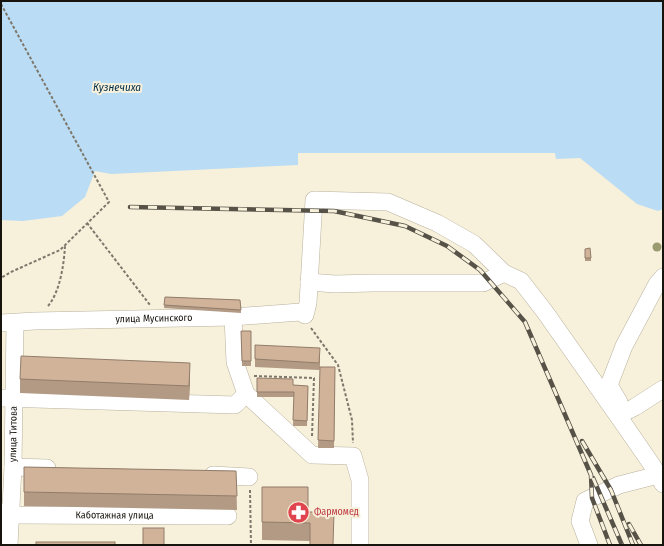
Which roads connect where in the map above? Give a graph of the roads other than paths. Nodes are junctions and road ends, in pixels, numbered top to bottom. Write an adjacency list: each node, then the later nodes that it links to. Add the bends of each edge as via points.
1 (504, 273): 3 (street, via 483,283); 3 (street, via 474,244 437,223 388,202 314,200); 10 (street, via 521,282)
2 (663, 277): 10 (street, via 624,346 609,384)
3 (309, 282): 4 (street, улица Мусинского, via 308,303 302,313)
4 (233, 317): 5 (street, улица Мусинского); 8 (street, via 235,362)
5 (8, 323): 6 (street, улица Титова)
6 (8, 345): 9 (street, улица Титова)
7 (663, 389): 10 (street)
8 (246, 394): 9 (street, via 235,405); 19 (street, via 312,455 353,456 360,480)
9 (8, 398): 11 (street, улица Титова)
10 (624, 417): 13 (street)
11 (13, 467): 12 (street); 16 (street, улица Титова)
12 (60, 469)
13 (659, 471): 20 (street, via 585,501 580,521)
14 (194, 475): 15 (street)
15 (249, 477)
16 (6, 513): 17 (street, Каботажная улица); 18 (street, улица Титова)
17 (228, 516)
18 (9, 545)
19 (360, 545)
20 (589, 545)

